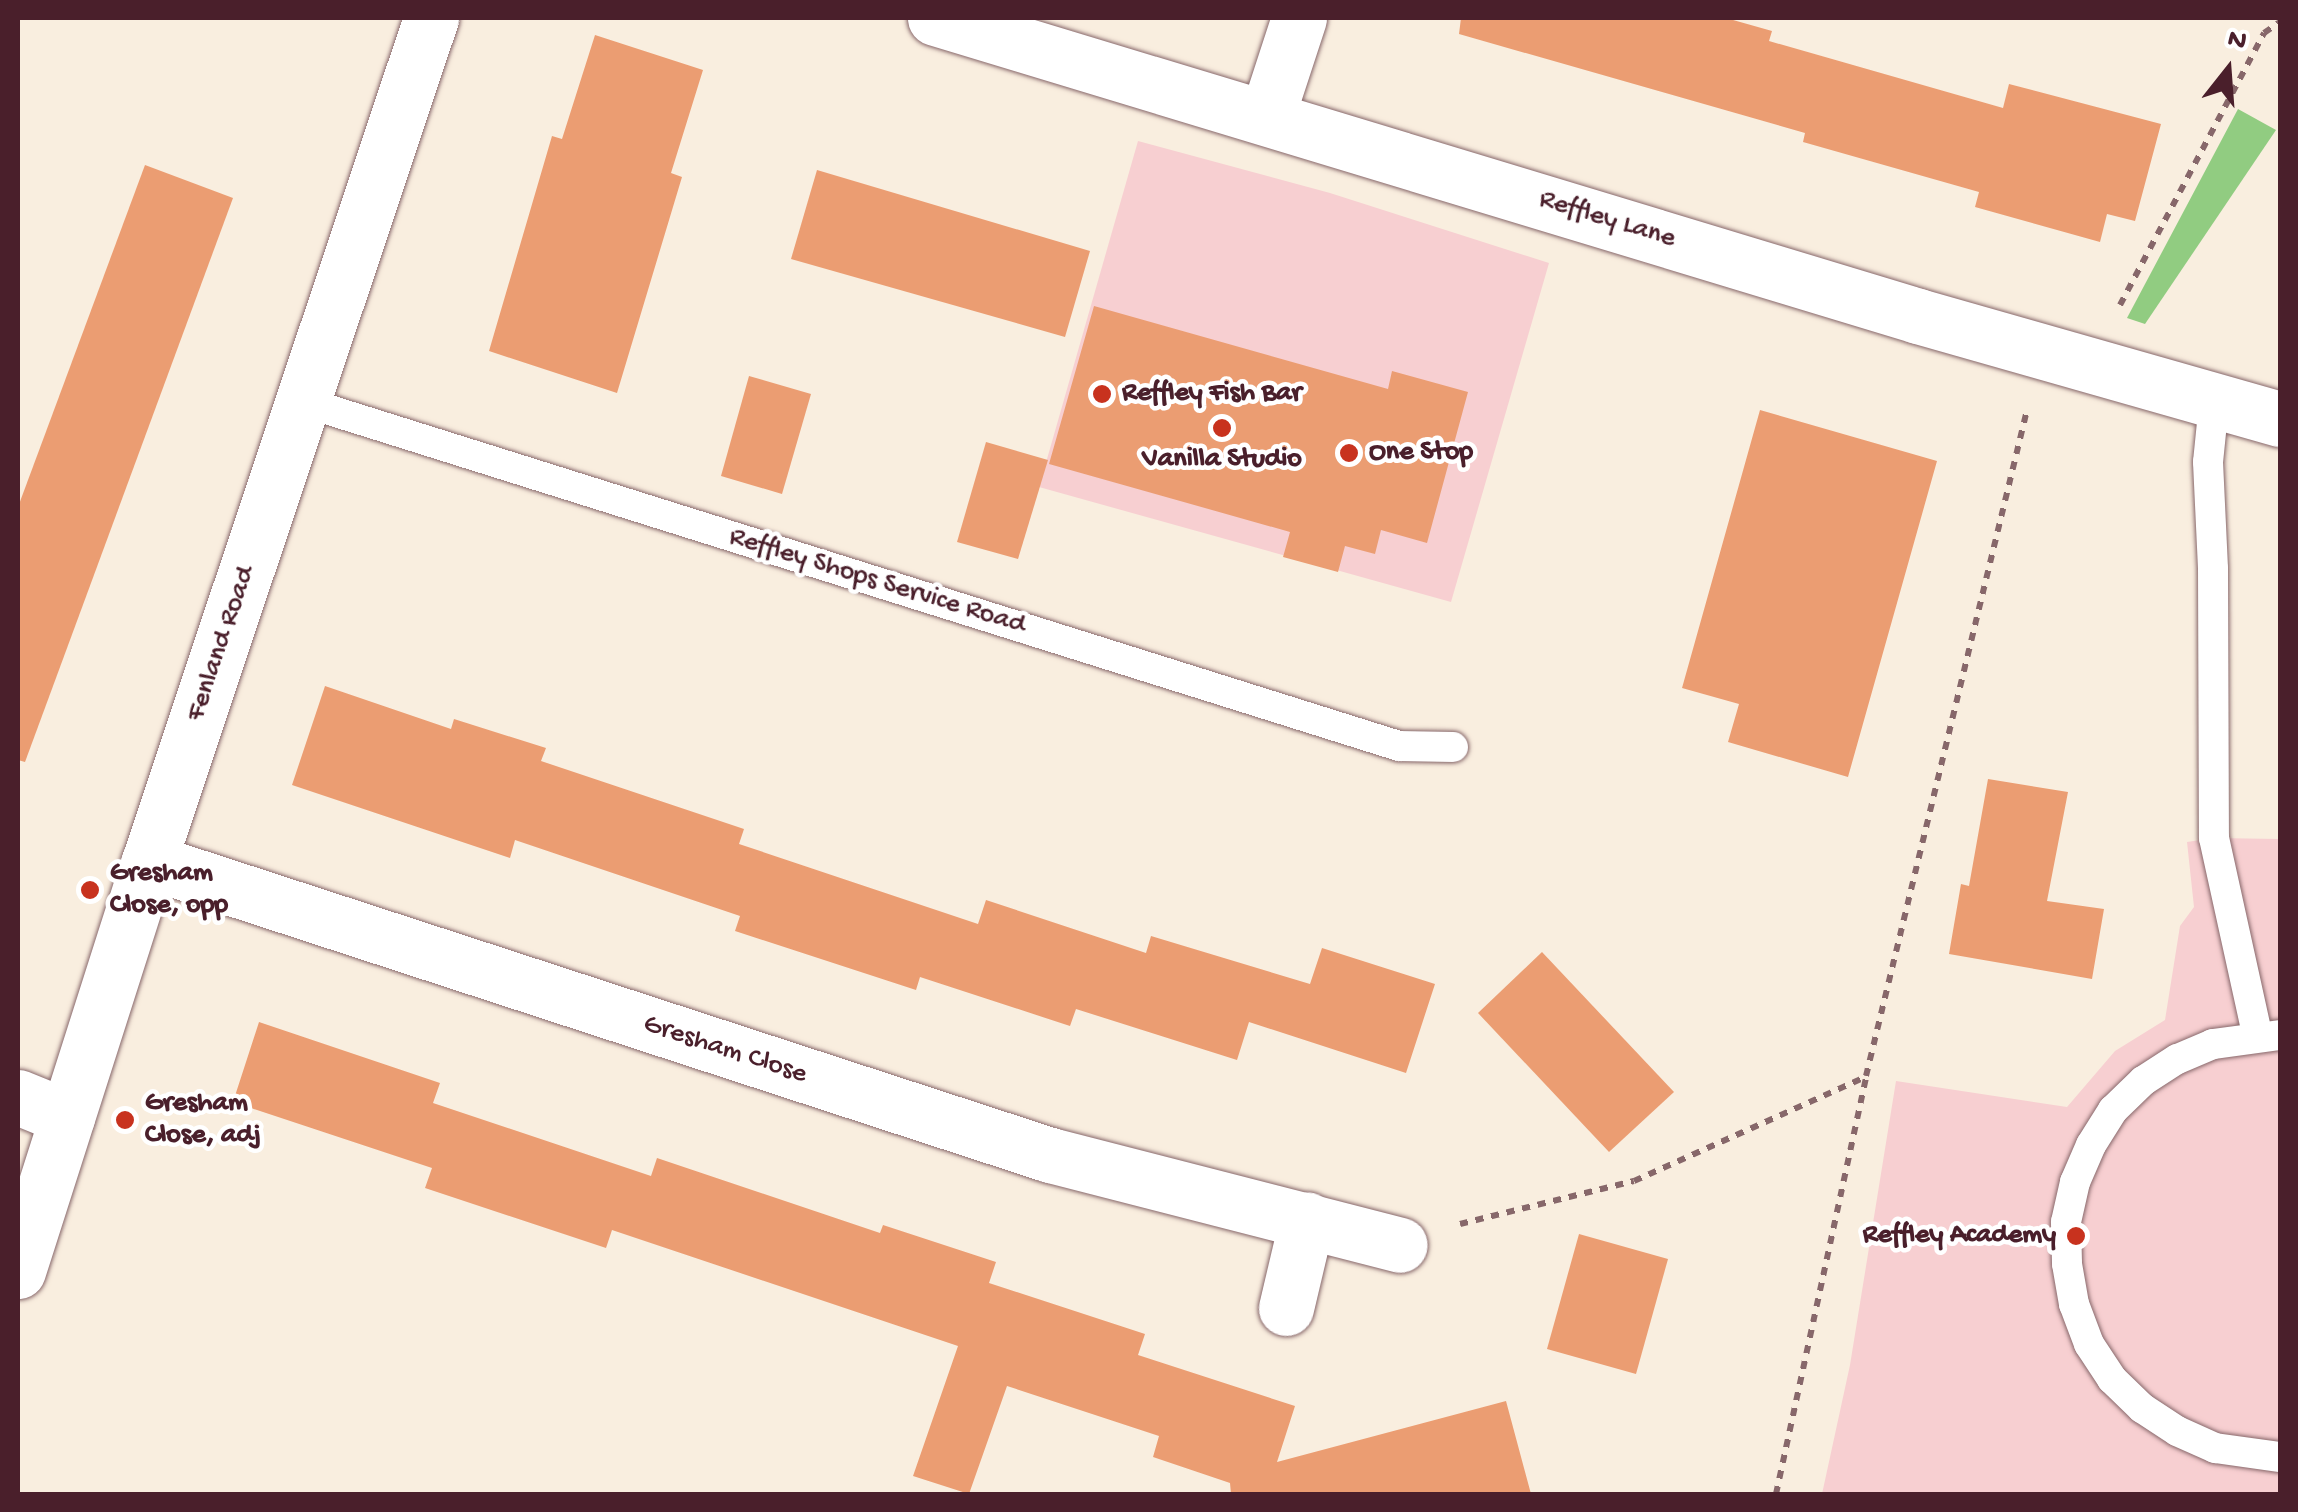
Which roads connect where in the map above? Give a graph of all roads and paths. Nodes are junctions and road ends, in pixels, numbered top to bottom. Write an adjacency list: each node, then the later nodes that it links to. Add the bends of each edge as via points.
1 (432, 18): 8 (street, Fenland Road)
2 (935, 18): 5 (street, Reffley Lane)
3 (1299, 18): 5 (street)
4 (2280, 22): 6 (path, via 2264,33 2111,321)
5 (1268, 116): 6 (street, Reffley Lane)
6 (2102, 370): 9 (street, Reffley Lane)
7 (2029, 400): 14 (path)
8 (304, 402): 11 (lane, Reffley Shops Service Road, via 1399,746); 12 (street, Fenland Road)
9 (2214, 403): 10 (street, Reffley Lane); 13 (lane, via 2208,462 2214,838)
10 (2280, 419)
11 (1453, 747)
12 (149, 862): 16 (street, Fenland Road); 17 (street, Gresham Close, via 1050,1155)
13 (2269, 1034): 21 (lane, via 2176,1059 2114,1110 2075,1182 2066,1264 2090,1344 2142,1408 2215,1448)
14 (1866, 1076): 18 (path, via 1634,1181 1428,1232); 22 (path)
15 (18, 1097): 16 (street)
16 (67, 1116): 19 (street, Fenland Road)
17 (1307, 1220): 18 (street, Gresham Close); 20 (street)
18 (1400, 1245)
19 (18, 1271)
20 (1286, 1308)
21 (2280, 1457)
22 (1776, 1494)

